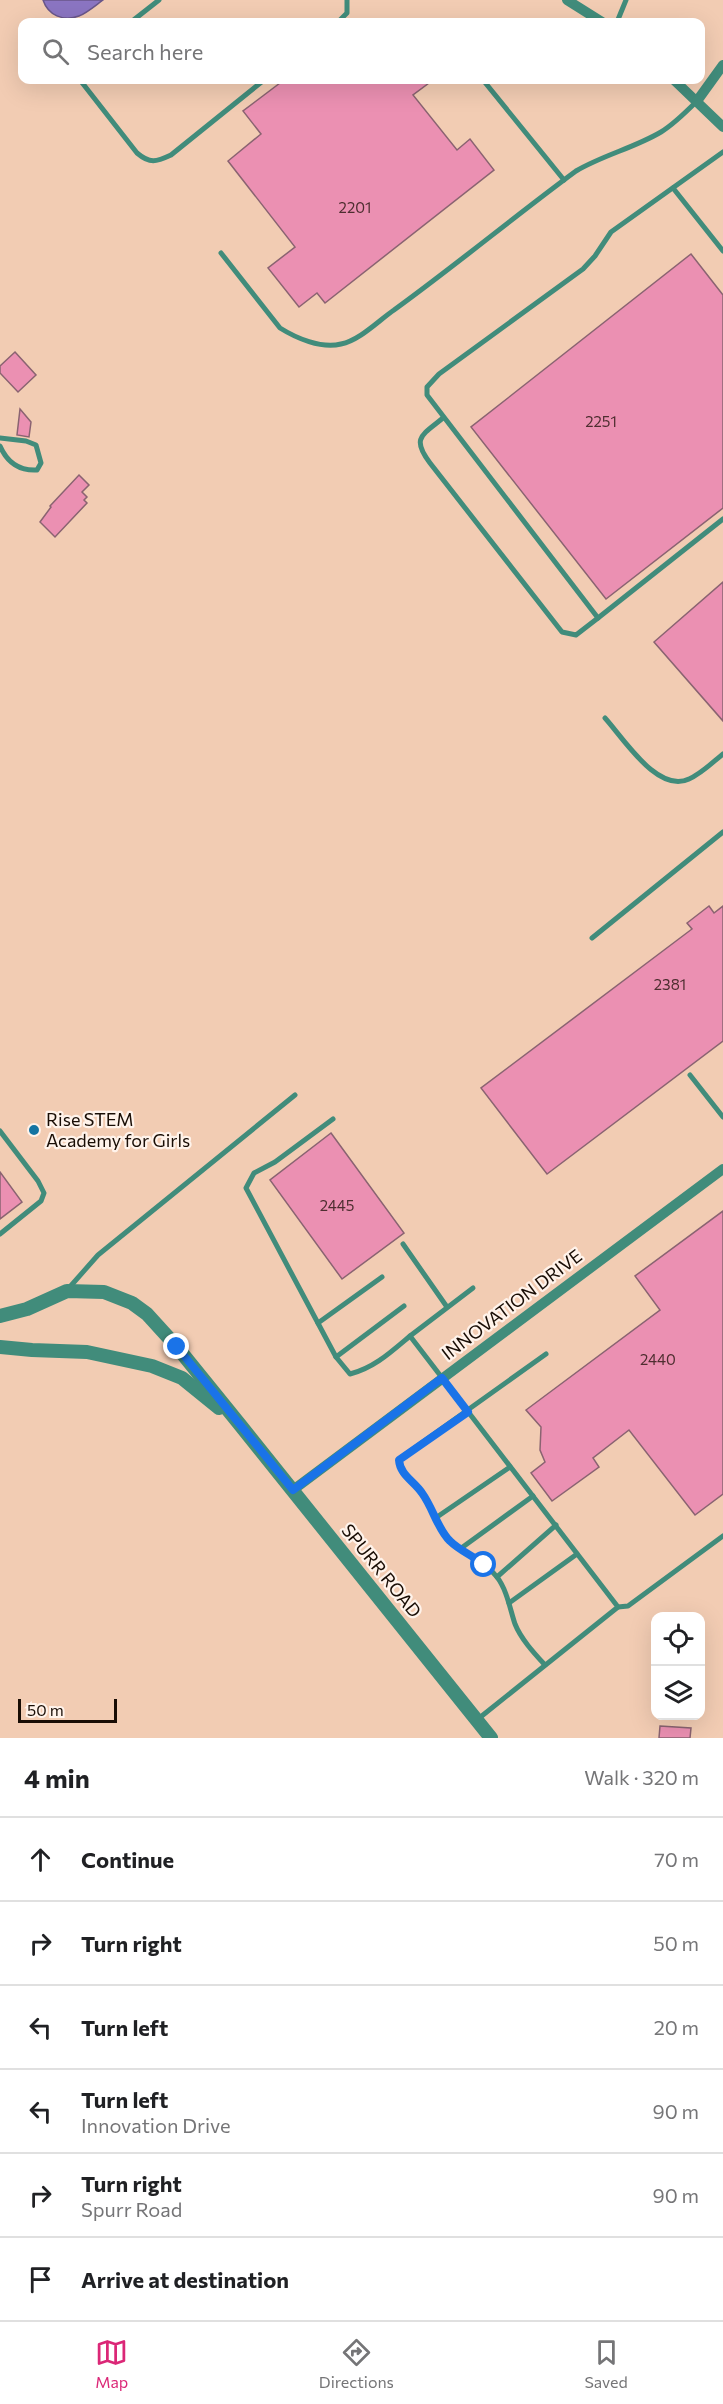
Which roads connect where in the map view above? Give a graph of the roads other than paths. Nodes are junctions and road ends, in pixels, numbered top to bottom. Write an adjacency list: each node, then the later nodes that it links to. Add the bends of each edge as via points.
1 (159, 0): 5 (lane)
2 (347, 0): 6 (lane, via 347,13)
3 (567, 0): 7 (street)
4 (626, 0): 8 (lane)
5 (136, 18)
6 (342, 18)
7 (596, 18)
8 (619, 18)
9 (723, 65): 14 (street)
10 (83, 84): 11 (lane, via 138,153 146,161 157,162)
11 (259, 84)
12 (486, 84): 17 (lane)
13 (678, 84): 14 (street)
14 (697, 101): 15 (street); 17 (lane, via 660,133 596,159)
15 (723, 127)
16 (723, 152): 18 (lane)
17 (564, 180): 20 (lane, via 424,288 354,339 338,345 307,341 280,328)
18 (673, 188): 19 (lane); 21 (lane, via 611,231 583,269 430,381 427,395)
19 (723, 250)
20 (221, 253)
21 (443, 418): 25 (lane); 25 (lane, via 419,442 437,473 562,632 576,635)
22 (0, 438): 23 (lane, via 36,445 41,463 37,470 14,465)
23 (0, 446)
24 (723, 519): 25 (lane)
25 (598, 618)
26 (605, 718): 27 (lane, via 655,774 673,783 690,779)
27 (723, 754)
28 (723, 832): 29 (lane)
29 (592, 938)
30 (690, 1075): 33 (lane)
31 (295, 1095): 42 (lane, via 98,1255)
32 (723, 1101): 33 (lane)
33 (716, 1107): 34 (lane)
34 (723, 1117)
35 (333, 1119): 46 (lane, via 254,1173 246,1188)
36 (0, 1131): 38 (lane, via 44,1193 41,1201)
37 (723, 1169): 51 (street, INNOVATION DRIVE)
38 (0, 1234)
39 (404, 1245): 44 (lane)
40 (382, 1277): 46 (lane)
41 (473, 1288): 44 (lane)
42 (67, 1291): 45 (street, SPURR ROAD); 53 (street, SPURR ROAD, via 104,1292 147,1314)
43 (404, 1306): 50 (lane)
44 (447, 1308): 47 (lane)
45 (0, 1316)
46 (318, 1323): 50 (lane)
47 (410, 1336): 50 (lane, via 362,1371 350,1374); 51 (lane)
48 (0, 1347): 53 (street, SPURR ROAD, via 87,1352 152,1366 182,1378)
49 (546, 1354): 52 (lane)
50 (336, 1357)
51 (442, 1378): 52 (lane); 55 (street, INNOVATION DRIVE)
52 (468, 1412): 54 (lane); 57 (lane, via 399,1460 400,1468 422,1492)
53 (241, 1426): 55 (street, SPURR ROAD)
54 (510, 1467): 56 (lane); 57 (lane)
55 (293, 1490): 66 (street, SPURR ROAD)
56 (533, 1496): 58 (lane); 60 (lane)
57 (437, 1517): 60 (lane, via 442,1532)
58 (556, 1526): 61 (lane); 62 (lane)
59 (723, 1536): 64 (lane, via 628,1606)
60 (460, 1549): 62 (lane)
61 (577, 1554): 63 (lane); 64 (lane)
62 (497, 1577): 63 (lane)
63 (509, 1603): 65 (lane, via 516,1625)
64 (618, 1607): 65 (lane)
65 (545, 1665): 66 (lane)
66 (477, 1720): 67 (street, SPURR ROAD)
67 (491, 1738)

